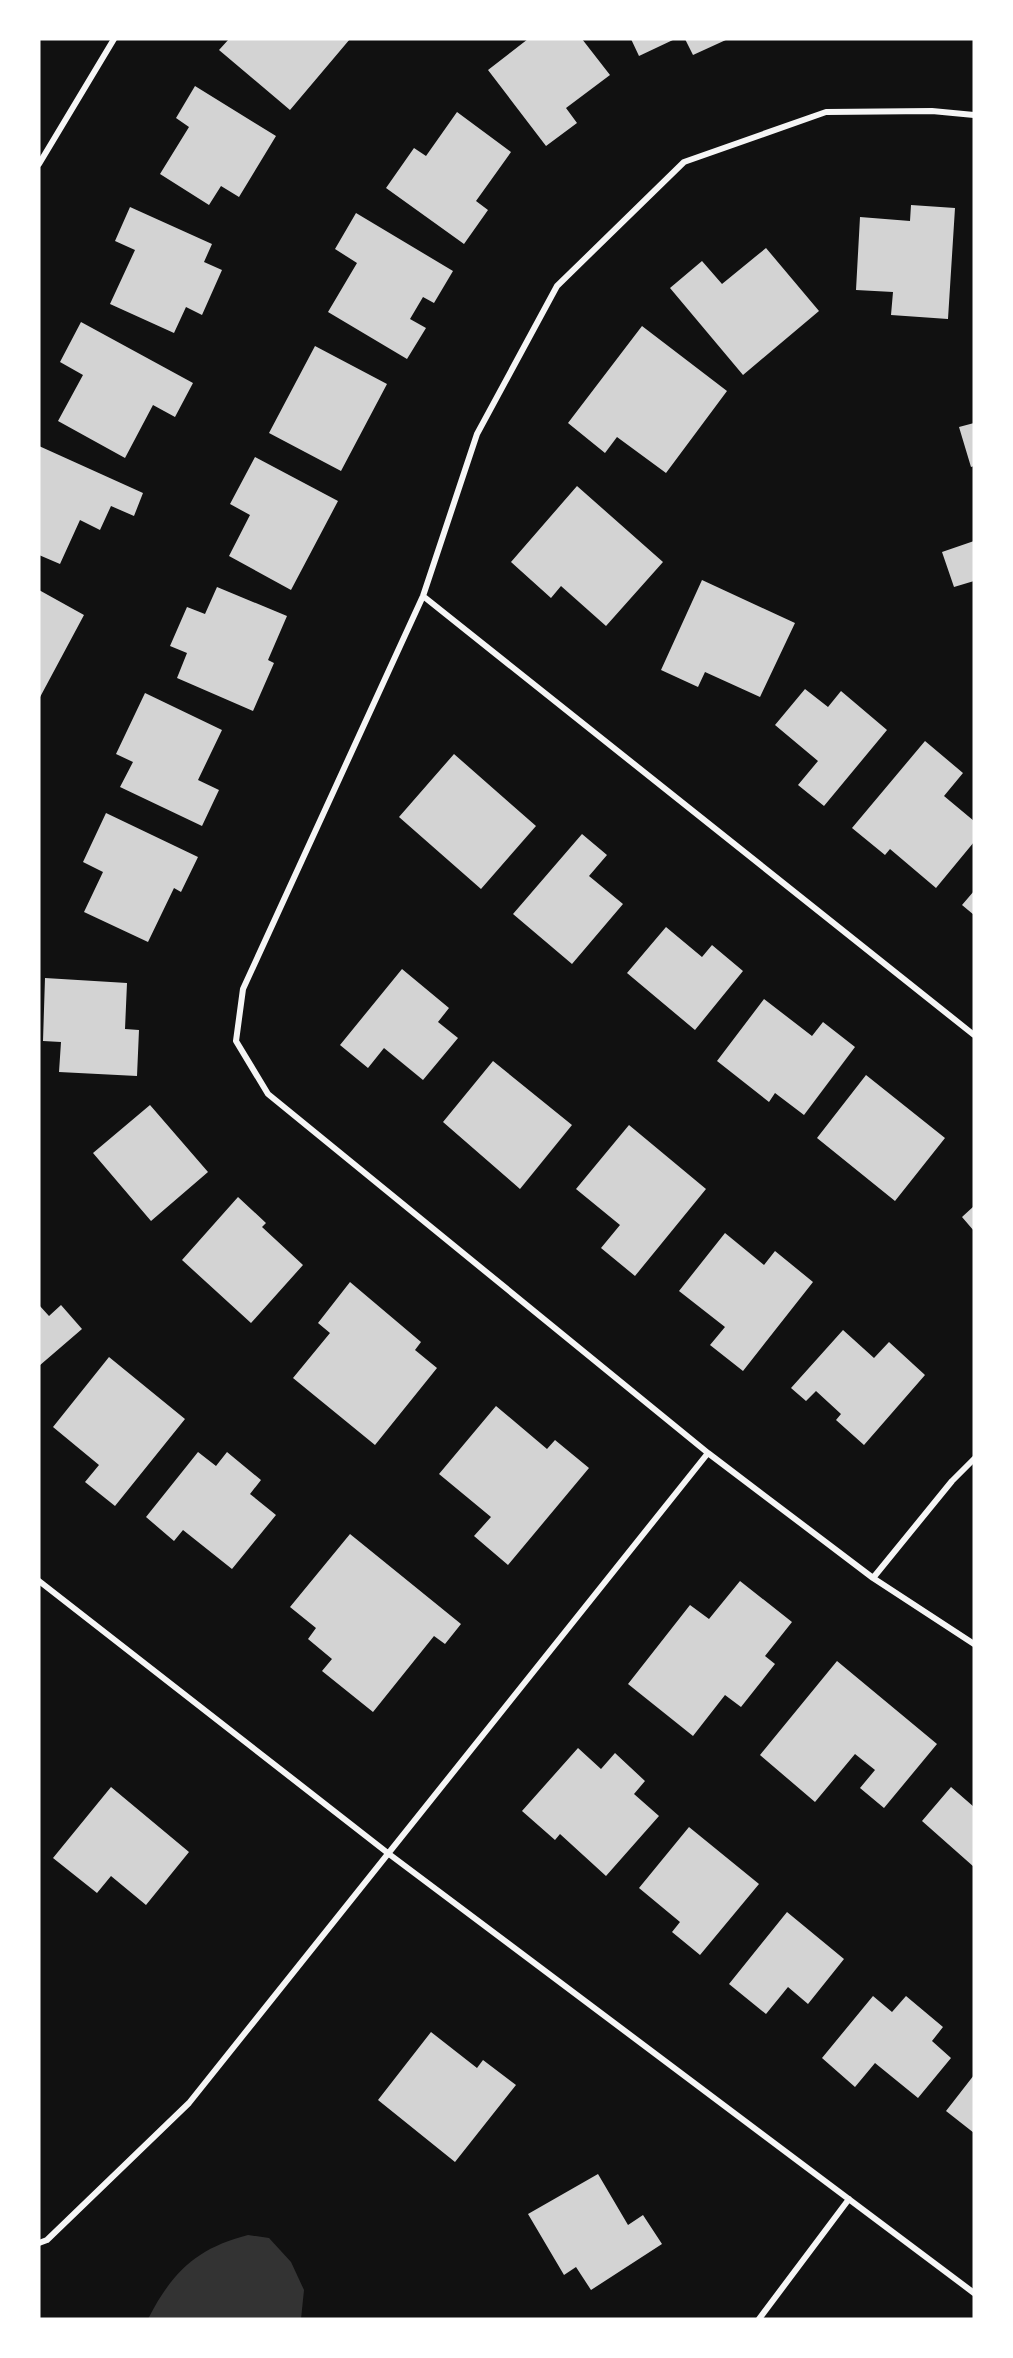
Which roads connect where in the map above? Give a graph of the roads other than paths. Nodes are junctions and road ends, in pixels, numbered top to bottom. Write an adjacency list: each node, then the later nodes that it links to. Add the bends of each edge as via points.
1 (114, 39): 3 (street)
2 (974, 115): 4 (street, via 932,111 826,112 684,162 557,286 477,434)
3 (39, 164)
4 (423, 596): 5 (street); 6 (street, via 243,989 236,1041 268,1094)
5 (974, 1035)
6 (708, 1453): 8 (street); 11 (street)
7 (974, 1459): 8 (street)
8 (873, 1578): 10 (street)
9 (39, 1581): 11 (street)
10 (974, 1644)
11 (388, 1854): 12 (street); 13 (street, via 189,2103)
12 (849, 2199): 14 (street); 15 (street)
13 (39, 2243)
14 (974, 2293)
15 (759, 2319)

